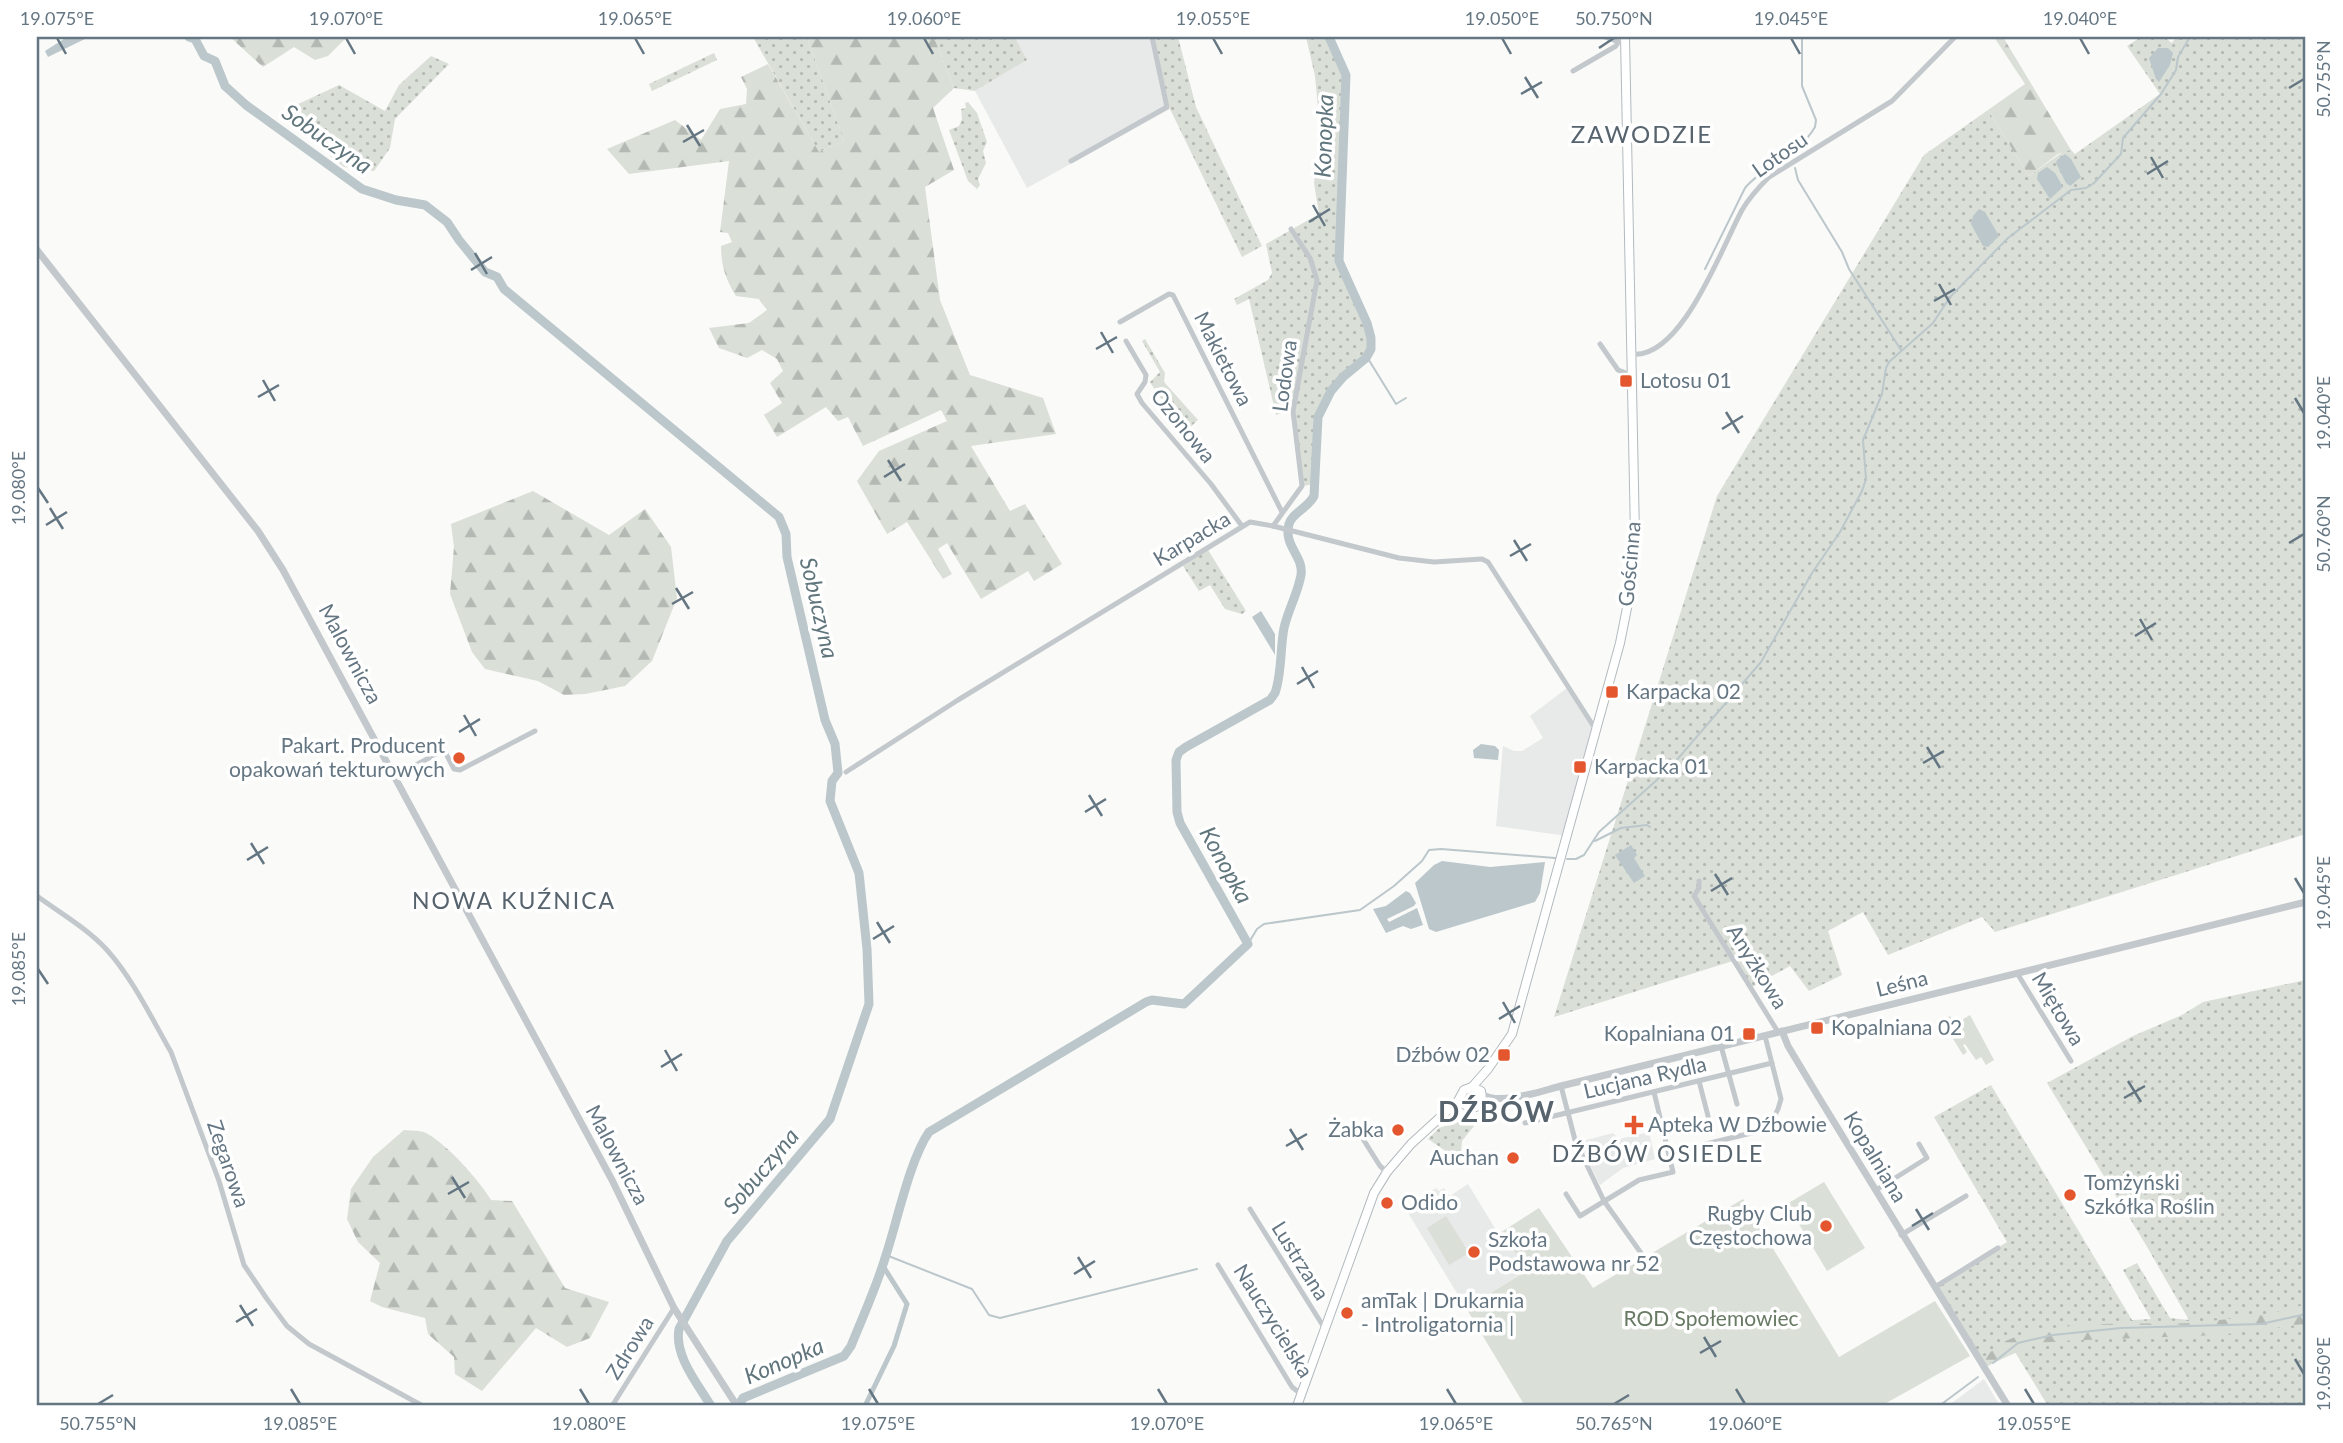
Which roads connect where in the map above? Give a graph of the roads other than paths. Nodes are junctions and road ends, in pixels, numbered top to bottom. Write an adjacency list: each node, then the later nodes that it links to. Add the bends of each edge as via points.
1 (1152, 37): 6 (street, via 1167,107)
2 (1605, 37): 4 (street)
3 (1955, 37): 12 (street, Lotosu, via 1892,101 1769,177 1742,210 1674,332 1653,351)
4 (1623, 41): 5 (street); 12 (main road, Gościnna)
5 (1573, 71)
6 (1071, 162)
7 (1291, 229): 14 (street, Lodowa, via 1310,258 1317,280 1293,411 1302,486)
8 (37, 250): 20 (street, Malownicza, via 258,531 304,605)
9 (1120, 322): 14 (street, Makietowa, via 1172,295)
10 (1126, 341): 15 (street, Ozonowa, via 1146,374 1137,394 1142,403)
11 (1600, 344): 13 (street, via 1618,370)
12 (1630, 354): 13 (main road, Gościnna)
13 (1631, 374): 17 (main road, Gościnna, via 1633,564 1625,622)
14 (1282, 512): 16 (street, Lodowa)
15 (1242, 526): 16 (street, Karpacka, via 1255,522); 19 (street, Karpacka)
16 (1273, 526): 17 (street, Karpacka, via 1399,558 1488,562)
17 (1595, 730): 34 (main road, Gościnna, via 1516,1023)
18 (535, 731): 20 (street, via 460,771 443,750)
19 (846, 772)
20 (395, 776): 54 (street, Malownicza, via 612,1180)
21 (1699, 881): 25 (street, Anyżkowa, via 1694,896)
22 (37, 896): 58 (street, Zegarowa, via 106,949 160,1033 219,1181 244,1265 287,1326 329,1357)
23 (2306, 902): 24 (street, Leśna)
24 (2017, 973): 25 (street, Leśna); 28 (street, Miętowa)
25 (1780, 1032): 26 (street, Leśna); 44 (street, Kopalniana)
26 (1765, 1035): 27 (street, Leśna); 29 (street)
27 (1721, 1046): 30 (street); 32 (street, Leśna)
28 (2071, 1061)
29 (1772, 1063): 30 (street, Lucjana Rydla); 42 (street, via 1781,1099 1768,1129)
30 (1729, 1074): 31 (street, Lucjana Rydla); 36 (street)
31 (1699, 1081): 33 (street, Lucjana Rydla); 38 (street)
32 (1561, 1086): 34 (street, Leśna, via 1506,1098); 37 (street)
33 (1654, 1092): 37 (street, Lucjana Rydla); 42 (street)
34 (1478, 1093): 35 (main road, via 1464,1090); 35 (main road, via 1472,1107)
35 (1463, 1101): 43 (main road, via 1411,1144)
36 (1737, 1104)
37 (1568, 1112): 39 (street, Lucjana Rydla); 47 (street, via 1575,1140)
38 (1708, 1116)
39 (1525, 1123)
40 (1358, 1131): 43 (street)
41 (1919, 1144): 44 (street, via 1927,1158)
42 (1669, 1153): 47 (street, via 1673,1172 1639,1180)
43 (1388, 1172): 55 (main road, via 1374,1193)
44 (1876, 1190): 49 (street, Kopalniana)
45 (1566, 1194): 47 (street, via 1580,1216)
46 (1966, 1196): 49 (street)
47 (1604, 1201): 51 (street)
48 (1250, 1209): 55 (street, Lustrzana)
49 (1901, 1235): 53 (street, Kopalniana)
50 (1998, 1248): 53 (street)
51 (1641, 1253)
52 (1218, 1265): 56 (street, Nauczycielska, via 1292,1387)
53 (1935, 1287): 61 (street, Kopalniana)
54 (677, 1311): 57 (street, Malownicza); 59 (street, Zdrowa)
55 (1325, 1329): 56 (main road)
56 (1301, 1394): 60 (main road)
57 (735, 1403)
58 (422, 1406)
59 (612, 1406)
60 (1297, 1406)
61 (2008, 1406)

